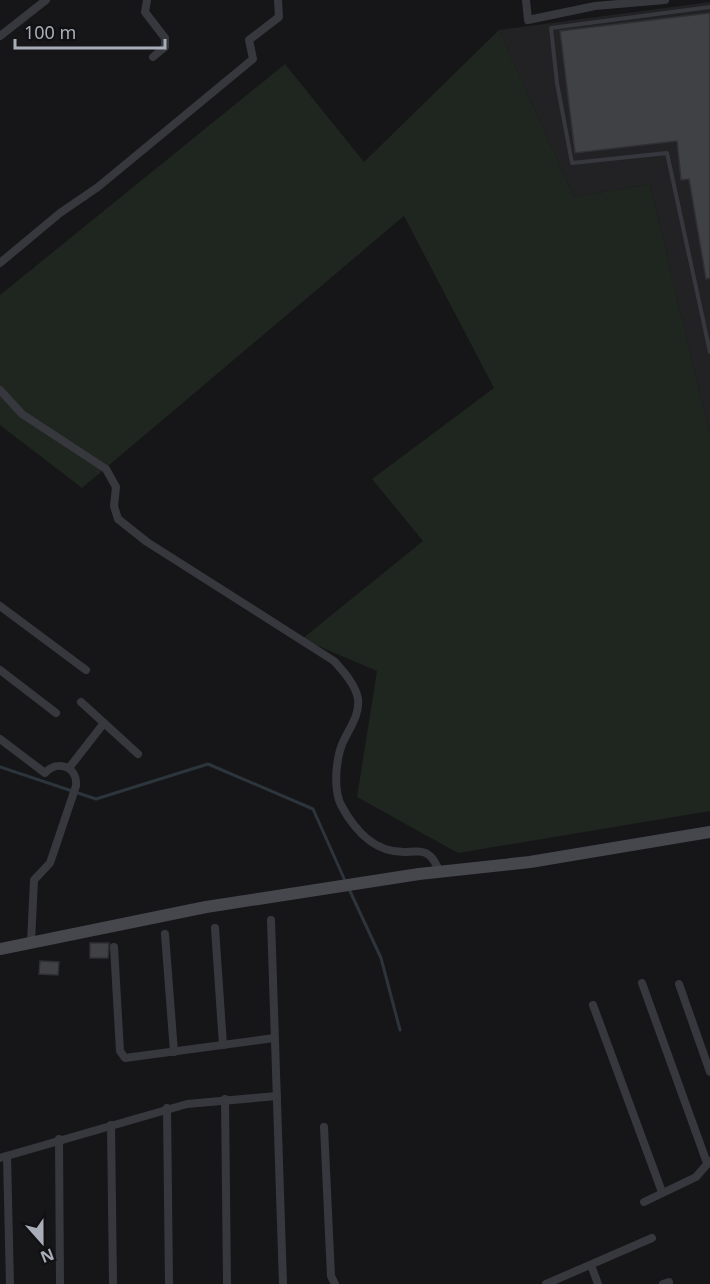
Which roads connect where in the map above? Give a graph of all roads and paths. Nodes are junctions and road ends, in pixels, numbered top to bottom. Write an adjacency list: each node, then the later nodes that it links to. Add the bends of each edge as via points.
1 (46, 0): 8 (street)
2 (147, 0): 9 (street, via 145,12 165,38 165,47)
3 (278, 0): 10 (street, via 279,17 249,40 253,59)
4 (526, 0): 6 (street, via 528,20)
5 (663, 0): 6 (street)
6 (594, 3)
7 (710, 7): 11 (lane, via 551,28 572,163 667,153)
8 (0, 36)
9 (153, 57)
10 (0, 264)
11 (710, 352)
12 (0, 390): 23 (street, via 22,414 106,469 116,487 114,506 118,519 147,542 334,661 358,699 356,714 342,744 336,787 340,803 372,845 384,850 420,851 430,855)
13 (0, 606): 15 (street)
14 (0, 670): 17 (street)
15 (86, 670)
16 (81, 702): 18 (street)
17 (56, 713)
18 (104, 723): 20 (street); 21 (street)
19 (0, 739): 21 (street, via 45,773 56,766)
20 (138, 754)
21 (69, 768): 27 (street, via 76,786 50,864 34,880)
22 (710, 832): 23 (street, via 530,862)
23 (440, 872): 27 (street, via 206,907)
24 (272, 920): 33 (street)
25 (215, 928): 34 (street)
26 (165, 934): 35 (street)
27 (31, 942): 29 (street)
28 (114, 947): 35 (street, via 121,1055 125,1058)
29 (0, 950)
30 (642, 983): 44 (street)
31 (678, 984): 36 (street)
32 (592, 1005): 45 (street)
33 (274, 1038): 34 (street); 37 (street)
34 (223, 1045): 35 (street)
35 (174, 1052)
36 (710, 1072)
37 (277, 1096): 38 (street); 54 (street)
38 (225, 1099): 39 (street); 53 (street)
39 (167, 1108): 40 (street); 52 (street)
40 (111, 1125): 42 (street); 51 (street)
41 (324, 1127): 55 (street, via 331,1276)
42 (59, 1139): 43 (street); 50 (street)
43 (3, 1157): 49 (street)
44 (708, 1162): 45 (street, via 696,1178)
45 (662, 1191): 46 (street)
46 (644, 1202)
47 (652, 1238): 48 (street)
48 (591, 1265): 56 (street); 57 (street)
49 (10, 1284)
50 (60, 1284)
51 (113, 1284)
52 (169, 1284)
53 (227, 1284)
54 (284, 1284)
55 (335, 1284)
56 (546, 1284)
57 (598, 1284)

